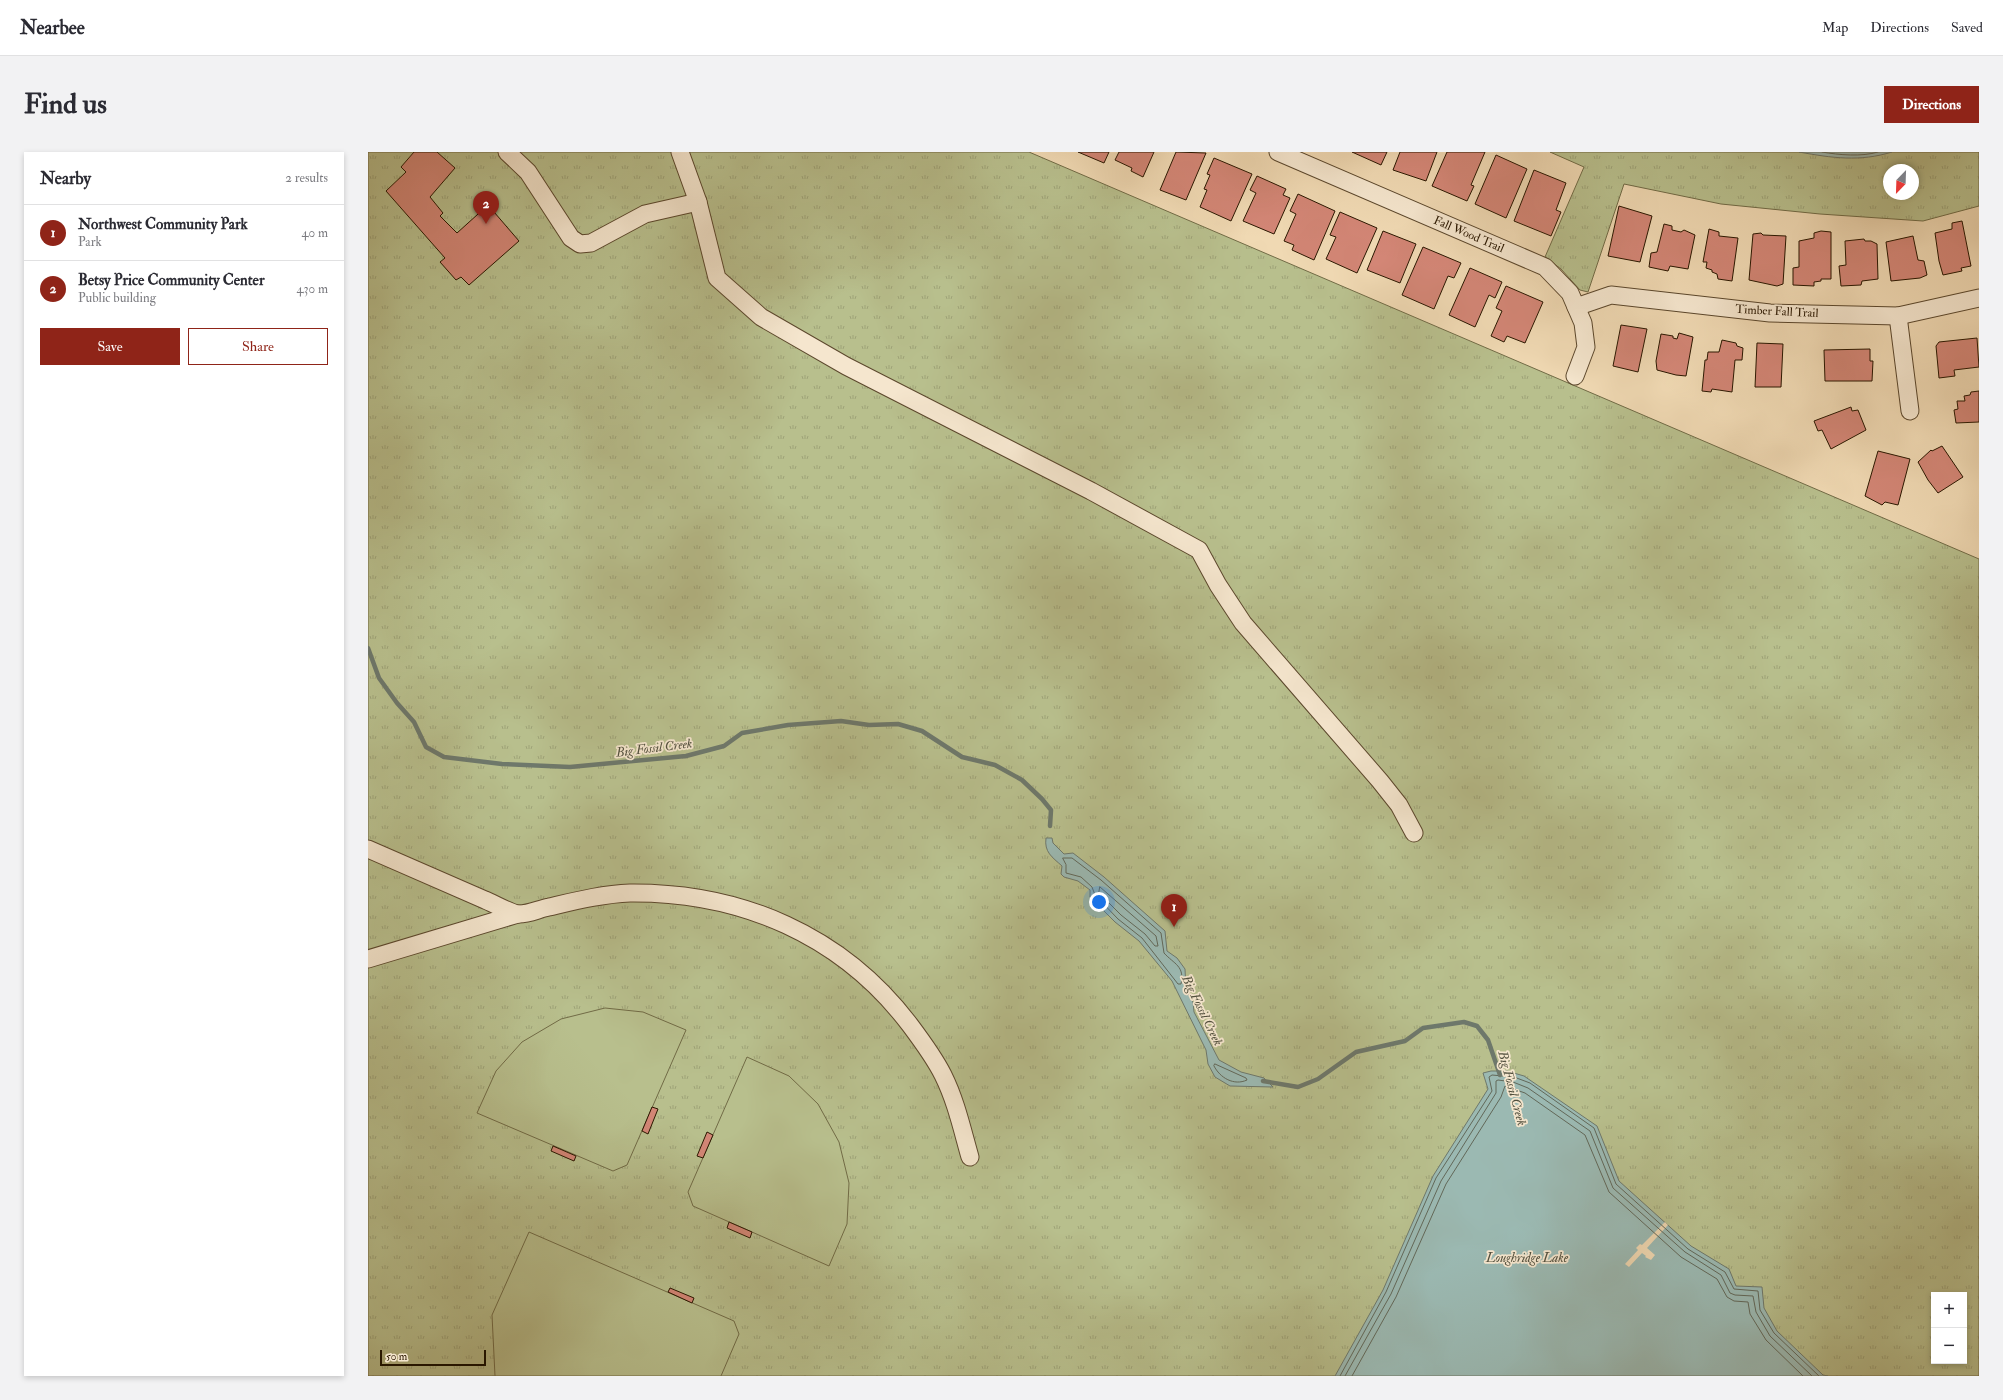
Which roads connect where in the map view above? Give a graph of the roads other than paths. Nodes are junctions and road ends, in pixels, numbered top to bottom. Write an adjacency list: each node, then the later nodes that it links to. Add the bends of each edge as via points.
1 (507, 152): 4 (street, via 528,172 571,238 580,244 591,243 645,214)
2 (680, 152): 4 (street)
3 (1278, 152): 6 (street, Fall Wood Trail, via 1545,267 1570,294)
4 (698, 202): 10 (street, via 717,278 760,317 846,366 1091,491 1199,550 1243,623 1380,781 1399,805)
5 (1979, 298): 7 (street, Timber Fall Trail)
6 (1576, 307): 7 (street, Timber Fall Trail, via 1611,295 1770,313); 8 (street, Fall Wood Trail, via 1583,323 1586,347)
7 (1898, 316): 9 (street)
8 (1576, 376)
9 (1910, 411)
10 (1414, 833)
11 (368, 849): 12 (street)
12 (518, 914): 13 (street); 14 (street, via 627,893 660,894 725,903 779,921 803,933 826,946 870,981 893,1003 928,1049 952,1096)
13 (368, 960)
14 (970, 1157)

